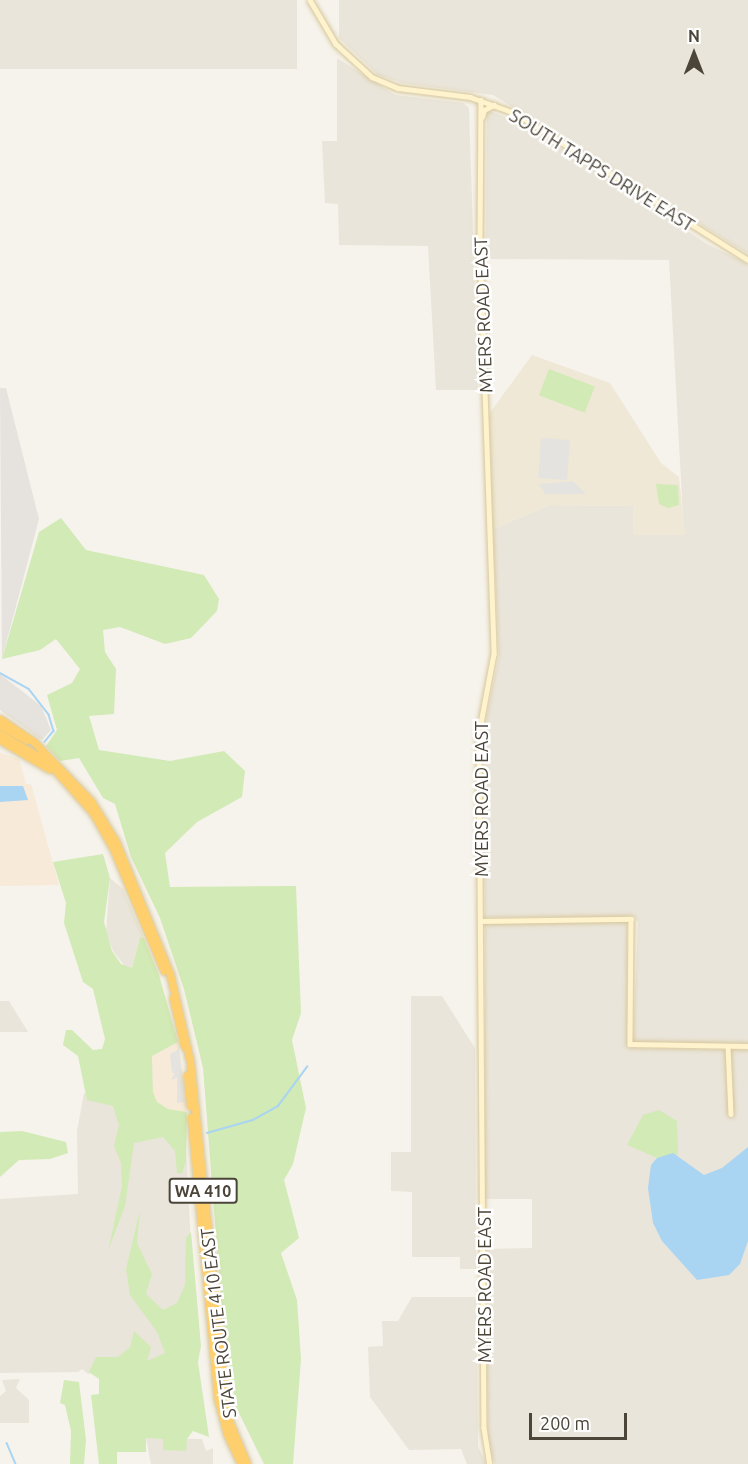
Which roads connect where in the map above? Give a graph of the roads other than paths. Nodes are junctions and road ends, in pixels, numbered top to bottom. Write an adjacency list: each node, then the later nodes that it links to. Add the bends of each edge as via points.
1 (310, 0): 2 (street, SOUTH TAPPS DRIVE EAST, via 336,45 372,76 398,88)
2 (481, 100): 3 (street, SOUTH TAPPS DRIVE EAST); 4 (street, MYERS ROAD EAST)
3 (496, 105): 4 (street, via 484,110); 5 (street, SOUTH TAPPS DRIVE EAST, via 531,122)
4 (480, 125): 13 (street, MYERS ROAD EAST, via 480,247 494,654 479,734)
5 (748, 260)
6 (0, 719): 10 (highway)
7 (0, 726): 10 (highway, WA 410)
8 (0, 734): 11 (highway, WA 410, via 32,750 76,790 104,830)
9 (0, 740): 11 (highway, via 36,759 66,784 96,824)
10 (48, 755): 12 (highway, WA 410, via 78,784 104,820)
11 (125, 876): 12 (highway, WA 410)
12 (138, 900): 17 (highway, STATE ROUTE 410 EAST / WA 410, via 168,981 182,1039 218,1400 227,1434); 18 (highway, STATE ROUTE 410 EAST / WA 410, via 170,974 188,1043 224,1398 232,1434)
13 (481, 921): 14 (street, via 632,920 632,1045); 19 (street, MYERS ROAD EAST, via 484,1421)
14 (728, 1046): 15 (street); 16 (street)
15 (748, 1046)
16 (731, 1113)
17 (241, 1464)
18 (247, 1464)
19 (490, 1464)

